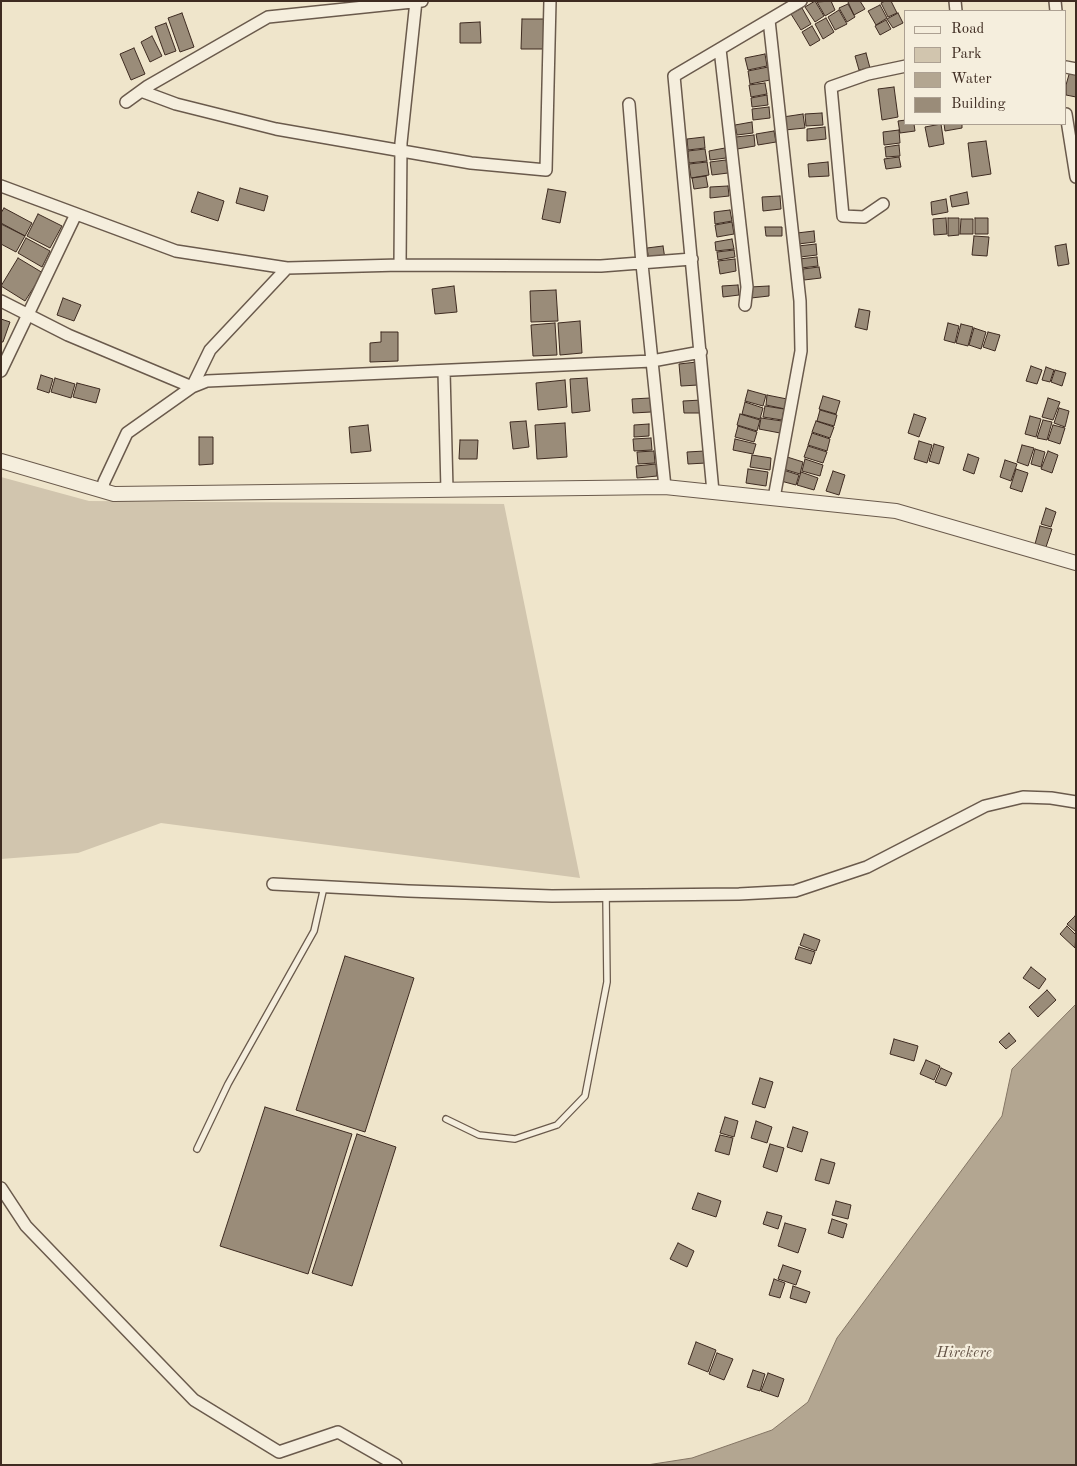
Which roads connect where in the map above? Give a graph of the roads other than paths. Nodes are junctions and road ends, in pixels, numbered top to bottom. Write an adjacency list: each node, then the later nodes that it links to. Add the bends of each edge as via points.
1 (416, 1): 2 (street); 8 (street, via 268,17); 12 (street)
2 (422, 1)
3 (550, 1): 12 (street, via 546,170 471,163)
4 (801, 1): 5 (street)
5 (769, 20): 6 (street); 34 (street, via 799,292 801,351)
6 (720, 49): 17 (street, via 674,76); 22 (street, via 747,287)
7 (904, 66): 15 (street, via 831,87 843,216 864,216)
8 (141, 91): 9 (street); 12 (street, via 176,104 276,128)
9 (126, 102)
10 (629, 104): 18 (street)
11 (1067, 120): 13 (street)
12 (401, 150): 19 (street)
13 (1076, 177)
14 (1, 186): 16 (street)
15 (884, 204)
16 (76, 214): 20 (street, via 176,251); 23 (street)
17 (692, 259): 18 (street); 24 (street)
18 (642, 264): 19 (street); 25 (street)
19 (400, 265): 20 (street)
20 (287, 268): 28 (street, via 210,350)
21 (1, 301): 23 (street)
22 (745, 305)
23 (28, 314): 26 (street); 28 (street, via 68,335)
24 (701, 352): 25 (street); 33 (street)
25 (652, 361): 27 (street); 30 (street)
26 (1, 371)
27 (444, 371): 28 (street, via 208,381); 32 (street)
28 (192, 387): 31 (street, via 127,432)
29 (1, 461): 31 (street)
30 (665, 487): 32 (street); 33 (street)
31 (102, 490): 32 (street, via 114,494)
32 (447, 490)
33 (713, 492): 34 (street)
34 (774, 498): 35 (street, via 896,511)
35 (1076, 563)
36 (1076, 802): 39 (street, via 1023,797 985,806 867,867 795,891)
37 (273, 884): 38 (street)
38 (324, 887): 39 (street, via 408,892); 41 (lane, via 314,931 228,1084)
39 (606, 895): 40 (lane, via 607,982 585,1096 557,1125 515,1139 479,1135)
40 (446, 1119)
41 (197, 1148)
42 (1, 1188): 43 (street, via 26,1226 194,1400 279,1452 338,1432)
43 (396, 1465)

